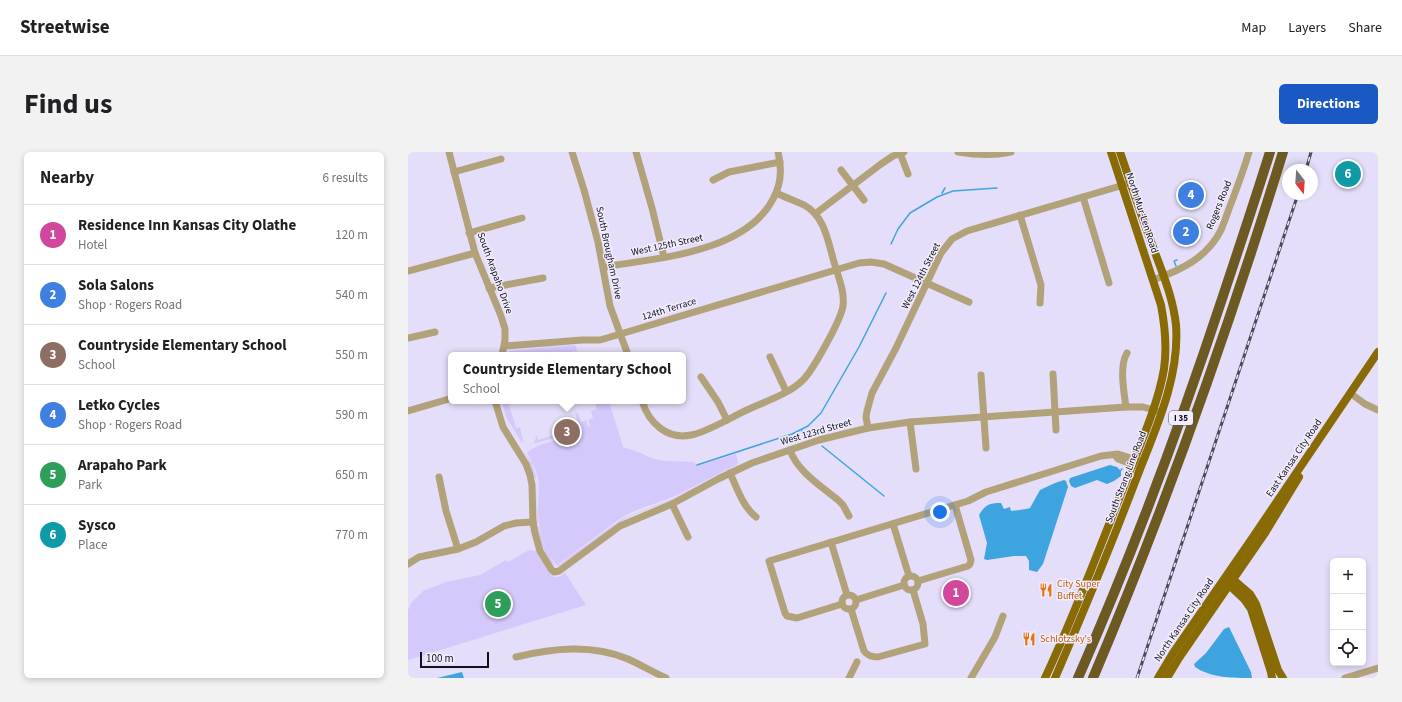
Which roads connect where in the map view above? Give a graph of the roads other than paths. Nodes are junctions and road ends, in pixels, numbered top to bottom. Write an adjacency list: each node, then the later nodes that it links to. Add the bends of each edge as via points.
1 (448, 152): 16 (street, South Arapaho Drive)
2 (572, 152): 31 (street, South Brougham Drive, via 590,208)
3 (636, 152): 30 (street)
4 (778, 152): 14 (street, West 125th Street)
5 (960, 152): 6 (street, via 979,155)
6 (1011, 152)
7 (1111, 152): 21 (main road, North Mur-Len Road)
8 (1120, 152): 19 (main road, North Mur-Len Road)
9 (1249, 152): 34 (street, Rogers Road, via 1217,238 1195,261)
10 (1270, 152): 106 (highway, I 35, via 1163,469)
11 (1283, 152): 107 (highway, I 35, via 1185,449)
12 (902, 153): 17 (street); 20 (street, via 888,159)
13 (501, 159): 16 (street)
14 (780, 162): 18 (street, via 729,172); 22 (street, West 125th Street)
15 (841, 170): 20 (street)
16 (454, 172): 28 (street, South Arapaho Drive)
17 (908, 174)
18 (713, 180)
19 (1131, 183): 21 (street, West 124th Street); 34 (main road, North Mur-Len Road)
20 (852, 185): 24 (street); 25 (street)
21 (1122, 186): 23 (street, West 124th Street); 36 (main road, North Mur-Len Road)
22 (776, 193): 25 (street, via 804,205); 30 (street, West 125th Street, via 765,212 742,232 726,241)
23 (1082, 197): 26 (street, West 124th Street); 38 (street)
24 (864, 200)
25 (815, 214): 32 (street, via 822,224)
26 (1020, 215): 37 (street, West 124th Street, via 957,236 944,248); 41 (street, via 1041,285)
27 (522, 218): 28 (street)
28 (469, 233): 29 (street, South Arapaho Drive)
29 (475, 253): 33 (street); 39 (street, South Arapaho Drive)
30 (664, 257): 31 (street, West 125th Street)
31 (604, 268): 43 (street, South Brougham Drive, via 610,306)
32 (836, 270): 37 (street, 124th Terrace, via 859,263 878,263 894,267); 43 (street, 124th Terrace); 55 (street, via 843,296 839,318 808,374 799,384)
33 (408, 271)
34 (1164, 276): 36 (street, Rogers Road); 65 (main road, South Strang Line Road, via 1175,316 1176,345 1171,377)
35 (543, 278): 39 (street)
36 (1153, 280): 61 (main road, South Strang Line Road, via 1164,318 1165,343 1164,369)
37 (927, 283): 40 (street, 124th Terrace); 69 (street, West 124th Street, via 872,393 866,417)
38 (1109, 283)
39 (489, 288): 45 (street, South Arapaho Drive, via 504,330)
40 (969, 302)
41 (1040, 303)
42 (435, 332): 44 (street)
43 (621, 334): 45 (street, 124th Terrace, via 600,340); 47 (street, South Brougham Drive)
44 (408, 338)
45 (504, 346): 46 (street, South Arapaho Drive)
46 (503, 352)
47 (627, 352)
48 (1378, 352): 56 (main road, East Kansas City Road)
49 (1128, 353): 60 (street, via 1124,358 1123,370)
50 (770, 357): 55 (street)
51 (1378, 361): 56 (main road, East Kansas City Road)
52 (1053, 374): 64 (street)
53 (981, 375): 66 (street)
54 (701, 377): 67 (street)
55 (786, 392): 67 (street)
56 (1352, 395): 62 (street); 89 (main road, East Kansas City Road, via 1265,533)
57 (448, 399): 63 (street)
58 (496, 404): 82 (street, via 503,427 530,474)
59 (643, 404): 67 (street, via 654,424 675,435 697,433)
60 (1126, 407): 61 (street, West 123rd Street); 64 (street, West 123rd Street)
61 (1152, 409): 65 (street, West 123rd Street); 73 (main road, South Strang Line Road)
62 (1378, 410)
63 (408, 411)
64 (1056, 411): 66 (street, West 123rd Street); 70 (street)
65 (1161, 412): 74 (main road, South Strang Line Road)
66 (984, 416): 68 (street, West 123rd Street); 71 (street)
67 (727, 420)
68 (910, 422): 69 (street, West 123rd Street); 75 (street)
69 (868, 428): 72 (street, West 123rd Street)
70 (1056, 430)
71 (986, 448)
72 (790, 450): 76 (street, West 123rd Street); 80 (street, via 800,467 838,500)
73 (1133, 462): 74 (street); 79 (street, via 1118,454 1101,456 986,492); 104 (main road, South Strang Line Road)
74 (1142, 464): 105 (main road, South Strang Line Road, via 1105,561)
75 (916, 469)
76 (730, 473): 78 (street, West 123rd Street); 81 (street, via 745,504)
77 (439, 477): 86 (street)
78 (672, 504): 82 (street, West 123rd Street, via 620,526 554,572 540,551); 84 (street)
79 (954, 505): 83 (street); 90 (street, via 970,564)
80 (849, 516)
81 (756, 517)
82 (532, 522): 86 (street, via 504,526)
83 (893, 524): 85 (street); 88 (street)
84 (688, 538)
85 (831, 542): 93 (street); 95 (street, via 769,561 787,616 797,618)
86 (458, 550): 87 (street, via 419,557)
87 (408, 564)
88 (909, 576): 90 (street, via 916,577); 91 (street, via 905,579)
89 (1228, 580): 108 (main road, North Kansas City Road, via 1173,653); 109 (main road, North Kansas City Road); 110 (main road, via 1251,608); 111 (main road, via 1250,594 1256,604)
90 (918, 581): 92 (street)
91 (904, 585): 92 (street, via 906,589); 94 (street)
92 (913, 590): 96 (street, via 923,624 925,644 875,657 864,651)
93 (847, 595): 94 (street, via 853,596); 95 (street, via 843,598)
94 (856, 600): 96 (street, via 856,606)
95 (842, 604): 96 (street, via 845,608)
96 (851, 609)
97 (1003, 616): 103 (street, via 995,637)
98 (516, 657): 101 (street, via 549,650 590,650 627,659)
99 (857, 662): 102 (street)
100 (1378, 668): 112 (street)
101 (666, 678)
102 (849, 678)
103 (971, 678)
104 (1045, 678)
105 (1055, 678)
106 (1078, 678)
107 (1093, 678)
108 (1158, 678)
109 (1167, 678)
110 (1272, 678)
111 (1283, 678)
112 (1345, 678)

